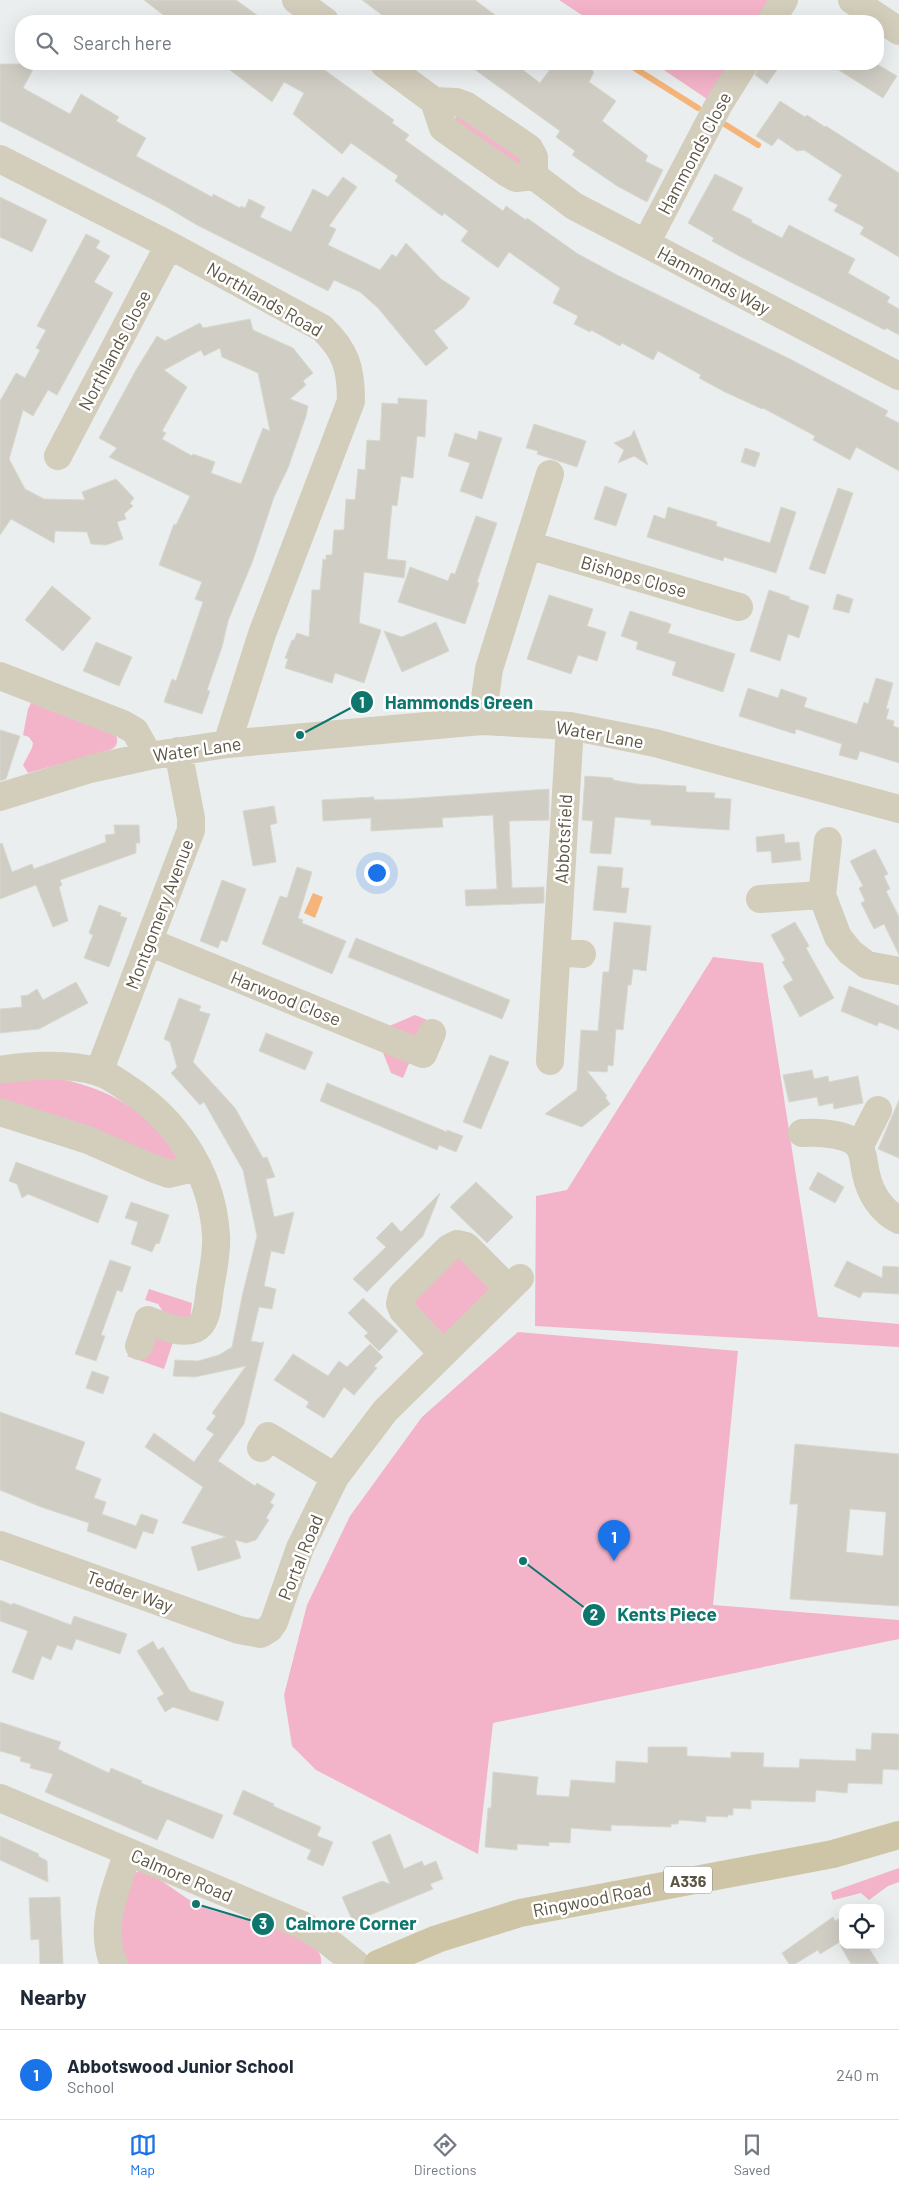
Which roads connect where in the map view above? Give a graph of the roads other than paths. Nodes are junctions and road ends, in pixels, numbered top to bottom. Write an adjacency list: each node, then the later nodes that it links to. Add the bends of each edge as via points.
1 (296, 0): 4 (street)
2 (784, 0): 5 (street)
3 (852, 0): 6 (street)
4 (317, 15)
5 (775, 15)
6 (875, 15)
7 (884, 21): 8 (street)
8 (899, 31)
9 (392, 70): 12 (street, Hammonds Way, via 434,101 443,128 516,178 534,176 574,206)
10 (740, 70): 12 (street, Hammonds Close)
11 (0, 159): 13 (street, Northlands Road)
12 (646, 243): 14 (street, Hammonds Way)
13 (169, 244): 15 (street, Northlands Close); 22 (street, Northlands Road, via 322,328 338,344 351,379 351,401 262,634)
14 (899, 376)
15 (58, 456)
16 (550, 474): 17 (street)
17 (528, 545): 18 (street, Bishops Close); 20 (street, via 489,669)
18 (739, 607)
19 (0, 676): 24 (street, via 123,724 135,731)
20 (482, 721): 21 (street, Water Lane); 22 (street, Water Lane)
21 (570, 726): 26 (street, Water Lane, via 655,743); 33 (street, Abbotsfield, via 569,953)
22 (228, 744): 23 (street, Water Lane)
23 (178, 752): 24 (street, Water Lane); 30 (street, Montgomery Avenue, via 191,830)
24 (149, 756): 25 (street, Water Lane, via 90,769)
25 (0, 797)
26 (899, 809)
27 (828, 841): 28 (street)
28 (822, 895): 29 (street); 31 (street, via 838,937 850,952 867,966)
29 (760, 899)
30 (149, 942): 32 (street, Harwood Close); 35 (street, Montgomery Avenue)
31 (899, 971)
32 (424, 1054)
33 (550, 1061)
34 (0, 1070): 35 (street, via 39,1067)
35 (99, 1072): 40 (street, via 146,1102 170,1123)
36 (878, 1110): 39 (street)
37 (0, 1112): 40 (street, via 88,1140 169,1174)
38 (802, 1133): 39 (street, via 833,1134)
39 (859, 1147): 41 (street, via 871,1191 881,1206)
40 (198, 1167): 42 (street, via 214,1213 216,1238 205,1319 196,1329 183,1332 150,1314)
41 (899, 1220)
42 (139, 1346)
43 (442, 1353): 43 (street, Portal Road, via 515,1284 466,1246 457,1244 402,1296 400,1304); 45 (street, Portal Road, via 385,1411)
44 (268, 1436): 45 (street)
45 (335, 1477): 47 (street, Portal Road, via 300,1548 274,1622)
46 (0, 1545): 47 (street, Tedder Way, via 239,1630)
47 (261, 1634)
48 (0, 1798): 50 (street, Calmore Road)
49 (899, 1835): 53 (main road, Ringwood Road / A336, via 833,1854 520,1913 437,1939)
50 (128, 1852): 51 (street, via 108,1920 107,1939); 52 (street, Calmore Road, via 302,1925)
51 (114, 1964)
52 (356, 1964)
53 (378, 1964)

